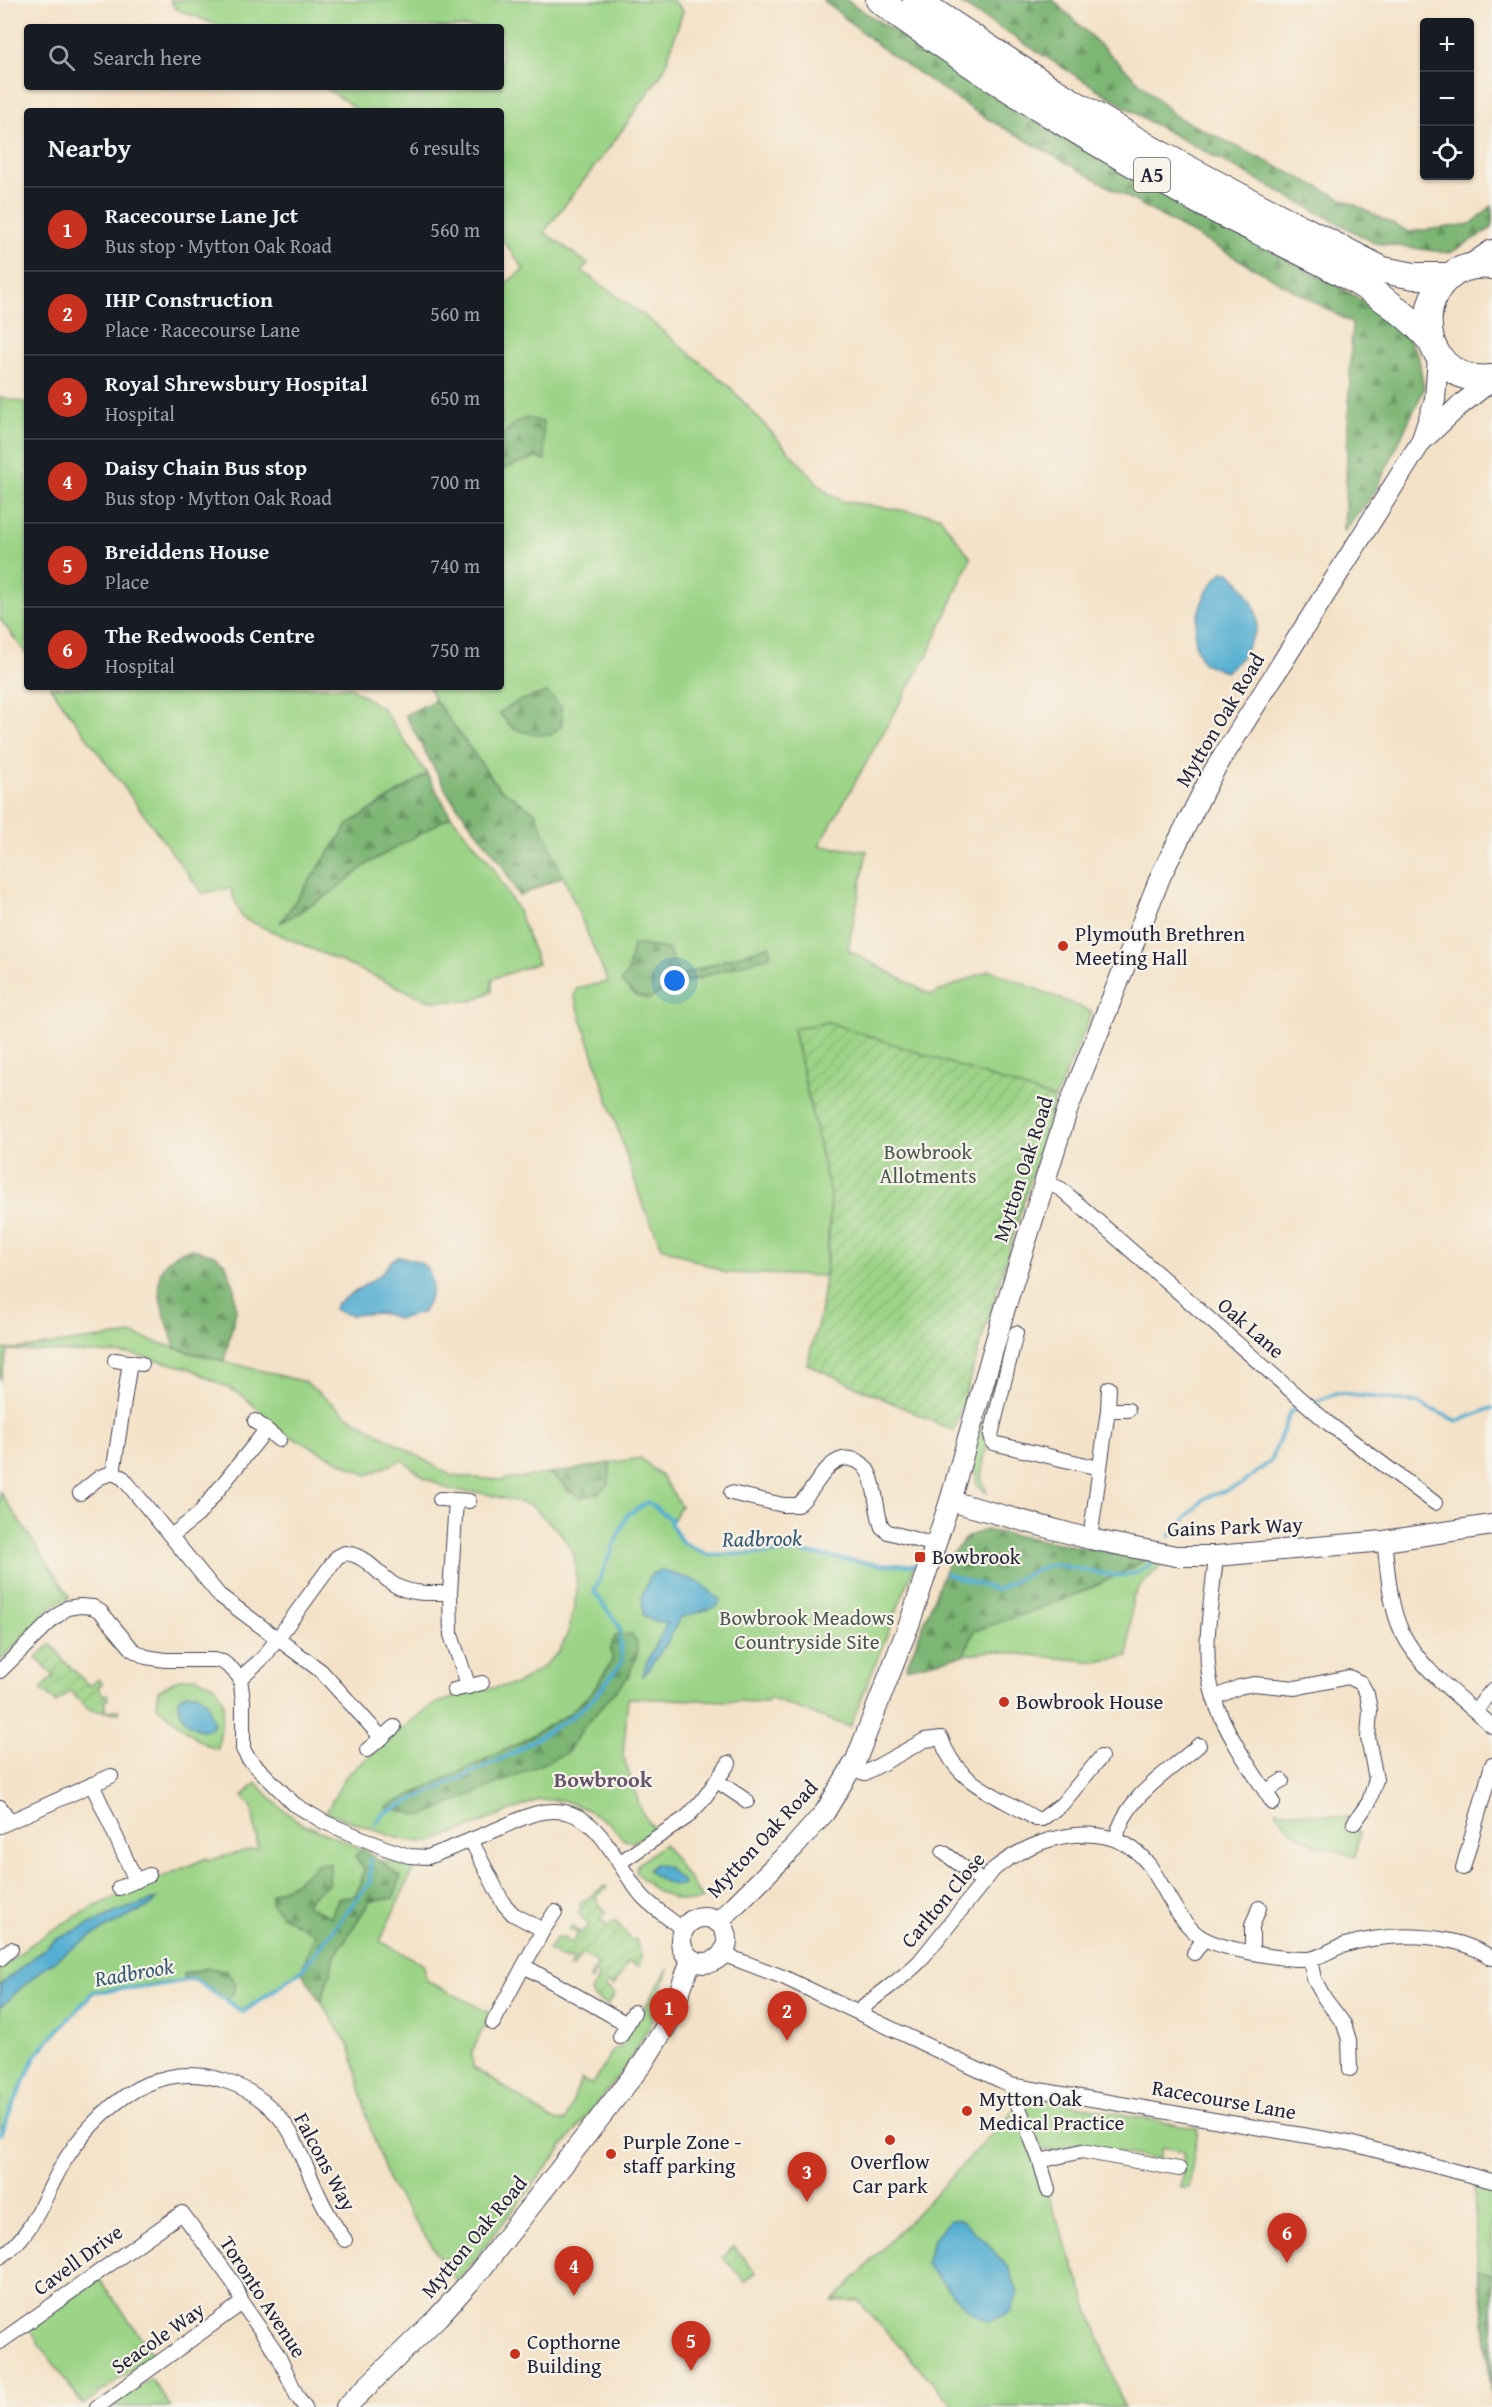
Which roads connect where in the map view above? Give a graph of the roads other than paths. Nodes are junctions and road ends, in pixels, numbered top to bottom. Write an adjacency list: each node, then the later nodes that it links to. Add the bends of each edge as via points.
1 (879, 0): 6 (highway, A5, via 1144,171 1383,299 1416,324)
2 (916, 0): 5 (highway, A5, via 1152,150 1383,270 1414,276)
3 (1492, 250): 5 (main road)
4 (1492, 266): 5 (highway)
5 (1458, 272): 6 (highway, via 1437,291 1428,309 1428,330)
6 (1434, 348): 7 (highway, via 1454,371); 8 (main road, Mytton Oak Road, via 1435,399)
7 (1492, 379): 8 (main road, Mytton Oak Road)
8 (1421, 442): 9 (main road, Mytton Oak Road, via 1237,735 1161,875 1066,1111)
9 (1043, 1182): 23 (main road, Mytton Oak Road); 24 (street, Oak Lane, via 1060,1189 1313,1410)
10 (1016, 1333): 18 (street, via 991,1435 993,1443)
11 (115, 1360): 19 (street, via 136,1363)
12 (1109, 1388): 13 (street)
13 (1108, 1410): 14 (street); 18 (street)
14 (1128, 1410)
15 (255, 1421): 16 (street)
16 (266, 1430): 17 (street); 26 (street, via 198,1515)
17 (279, 1440)
18 (1099, 1468): 27 (street)
19 (113, 1473): 20 (street, via 100,1477); 26 (street, via 123,1478)
20 (80, 1493)
21 (731, 1493): 29 (street, via 798,1505 832,1464 842,1458 853,1459 870,1475 882,1527)
22 (440, 1500): 31 (street, via 463,1501)
23 (950, 1501): 27 (main road, Gains Park Way); 29 (main road, Mytton Oak Road)
24 (1436, 1503)
25 (1492, 1525): 28 (main road, Gains Park Way)
26 (171, 1536): 32 (street, via 219,1595)
27 (1090, 1539): 30 (main road, Gains Park Way, via 1176,1557)
28 (1384, 1541): 30 (main road, Gains Park Way); 38 (street, via 1401,1631 1427,1668)
29 (935, 1545): 47 (main road, Mytton Oak Road, via 910,1622)
30 (1216, 1556): 37 (street, via 1208,1638)
31 (450, 1593): 32 (street, via 406,1590 394,1585 363,1558 345,1553 337,1557); 35 (street, via 451,1635 475,1685)
32 (277, 1637): 34 (street, via 264,1657); 41 (street, via 321,1671)
33 (0, 1671): 34 (street, via 52,1620 67,1608 80,1606 101,1612 134,1650 146,1657 223,1662)
34 (240, 1678): 57 (street, via 243,1749 306,1814 409,1856 428,1857)
35 (454, 1690)
36 (1492, 1690): 38 (street)
37 (1214, 1698): 50 (street, via 1223,1721 1270,1797); 54 (street, via 1254,1684 1295,1688 1349,1677 1361,1683 1370,1710 1368,1738 1376,1779 1370,1802)
38 (1475, 1711): 39 (street)
39 (1492, 1726)
40 (394, 1727): 41 (street)
41 (382, 1738): 43 (street)
42 (1199, 1745): 56 (street, via 1189,1763 1141,1795 1127,1810)
43 (367, 1750)
44 (1101, 1757): 47 (street, via 1062,1804 1042,1820 960,1773 941,1738 925,1740 864,1773)
45 (729, 1763): 49 (street)
46 (1492, 1765): 60 (street)
47 (851, 1769): 67 (main road, Mytton Oak Road, via 825,1812)
48 (111, 1776): 51 (street)
49 (717, 1781): 52 (street); 59 (street, via 687,1817)
50 (1282, 1781)
51 (92, 1784): 55 (street); 62 (street)
52 (747, 1801)
53 (0, 1807): 55 (street)
54 (1354, 1823)
55 (5, 1824)
56 (1116, 1839): 63 (street, Carlton Close, via 1082,1835 1037,1844 1004,1861); 70 (street, Carlton Close, via 1147,1863 1189,1926)
57 (471, 1840): 59 (street, via 534,1814 553,1811 586,1820 598,1830); 68 (street, via 503,1903 513,1914)
58 (943, 1852): 63 (street)
59 (619, 1863): 69 (street, via 645,1898)
60 (1463, 1868)
61 (149, 1875): 62 (street)
62 (136, 1881): 64 (street)
63 (983, 1882): 80 (street, Carlton Close, via 919,1962)
64 (119, 1888)
65 (1259, 1908): 72 (street, via 1252,1926)
66 (555, 1912): 68 (street)
67 (718, 1922): 69 (main road, Mytton Oak Road, via 702,1917 694,1919); 74 (main road, Mytton Oak Road, via 727,1941)
68 (543, 1930): 79 (street)
69 (684, 1930): 78 (main road, via 682,1947)
70 (1204, 1939): 72 (street); 73 (street)
71 (11, 1949): 76 (street)
72 (1252, 1952): 77 (street)
73 (1194, 1953)
74 (722, 1954): 78 (main road, via 707,1963); 80 (street, Racecourse Lane)
75 (1492, 1958): 77 (street, via 1454,1941 1398,1938 1342,1946)
76 (0, 1959)
77 (1310, 1959): 83 (street, via 1314,1979 1344,2024)
78 (691, 1960): 98 (main road, Mytton Oak Road, via 669,2021 615,2100 474,2278)
79 (524, 1966): 81 (street); 82 (street, via 631,2018)
80 (858, 2012): 86 (street, Racecourse Lane)
81 (494, 2023)
82 (620, 2037)
83 (1349, 2040): 84 (street); 85 (street)
84 (1364, 2040)
85 (1350, 2070)
86 (1010, 2085): 87 (street); 89 (street, Racecourse Lane, via 1349,2143)
87 (1040, 2161): 88 (street, via 1082,2151); 90 (street)
88 (1179, 2169)
89 (1492, 2181)
90 (1048, 2190)
91 (182, 2213): 94 (street, Toronto Avenue, via 235,2285); 95 (street, Cavell Drive)
92 (345, 2240): 93 (street, Falcons Way, via 295,2141 273,2111 247,2089 220,2079 185,2076 146,2085 93,2125 61,2166 22,2238)
93 (0, 2257)
94 (242, 2303): 96 (street, Seacole Way); 97 (street, Toronto Avenue, via 269,2339)
95 (0, 2342)
96 (97, 2407)
97 (305, 2407)
98 (346, 2407)

